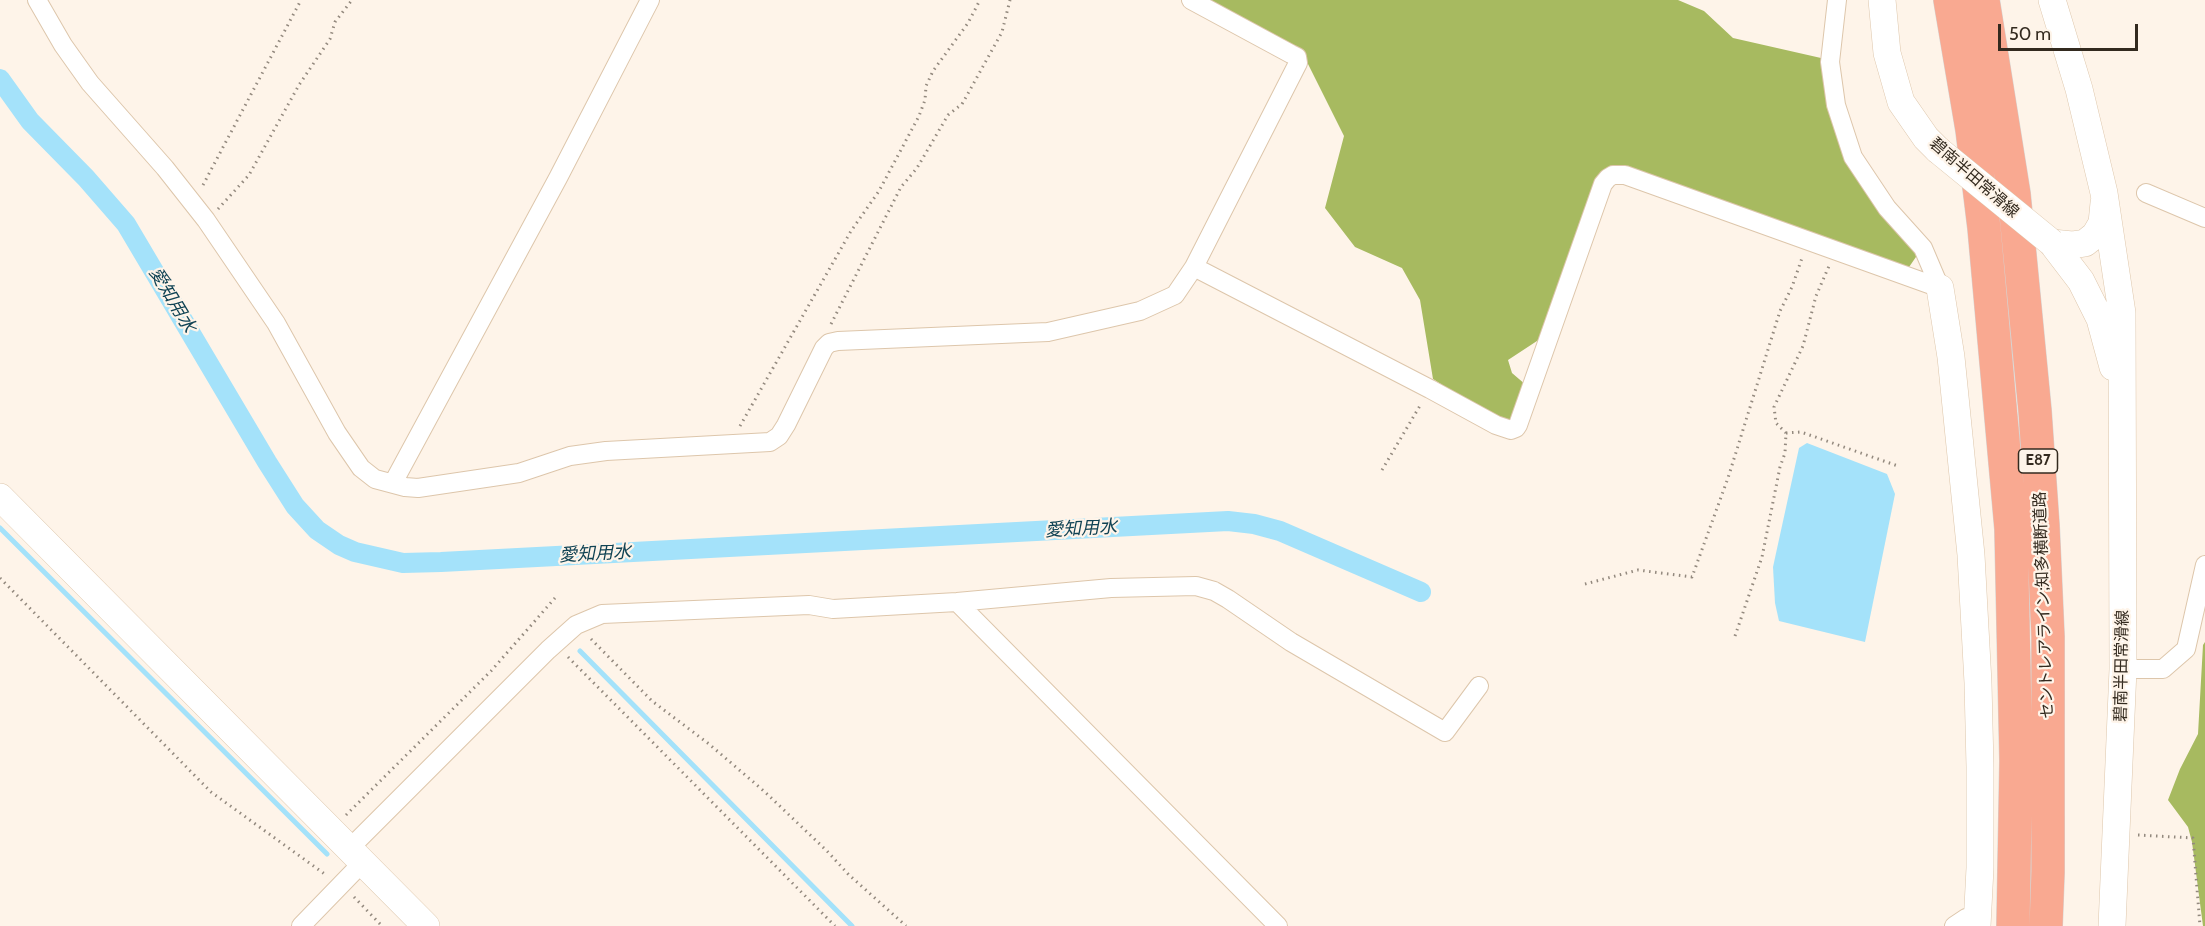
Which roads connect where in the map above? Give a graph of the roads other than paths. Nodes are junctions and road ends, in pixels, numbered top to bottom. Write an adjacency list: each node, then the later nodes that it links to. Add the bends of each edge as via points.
1 (37, 0): 16 (street, via 90,83 206,220 276,323 348,451 375,479)
2 (650, 0): 16 (street)
3 (1191, 0): 13 (street, via 1298,59 1296,70)
4 (1837, 0): 14 (street, via 1830,62 1836,105 1853,157 1887,208 1923,248)
5 (1882, 0): 12 (main road, 碧南半田常滑線, bridge, via 1887,53 1901,102 1938,150)
6 (1950, 0): 27 (highway, セントレアライン;知多横断道路 / E87, via 1984,228 2011,529 2016,761)
7 (1983, 0): 28 (highway, セントレアライン;知多横断道路 / E87, via 2014,194 2041,492 2048,637)
8 (2052, 0): 9 (main road, 碧南半田常滑線)
9 (2104, 193): 12 (main road, 碧南半田常滑線, via 2102,224 2095,235 2085,243); 15 (main road, 碧南半田常滑線, via 2122,314)
10 (2146, 193): 11 (street)
11 (2205, 218)
12 (2052, 243): 15 (main road, 碧南半田常滑線, via 2082,281 2100,319)
13 (1194, 267): 14 (street, via 1506,429 1516,428 1603,184 1613,175 1625,175); 16 (street, via 1175,295 1140,312 1047,332 829,343 779,436 770,442 606,451 570,456 519,473 418,488)
14 (1940, 288): 23 (main road, via 1951,357 1972,566 1978,683 1980,755)
15 (2122, 406): 20 (main road, 碧南半田常滑線)
16 (393, 483)
17 (0, 497): 22 (main road)
18 (2205, 565): 20 (street, via 2186,649 2163,669)
19 (957, 602): 21 (street, via 1111,588 1196,586 1228,599 1291,642 1445,732); 22 (street, via 602,614 576,625 555,644); 26 (street)
20 (2123, 669): 29 (main road, 碧南半田常滑線)
21 (1479, 686)
22 (348, 847): 24 (street, via 340,886); 25 (main road)
23 (1970, 923)
24 (300, 926)
25 (426, 926)
26 (1278, 926)
27 (2013, 926)
28 (2046, 926)
29 (2112, 926)

